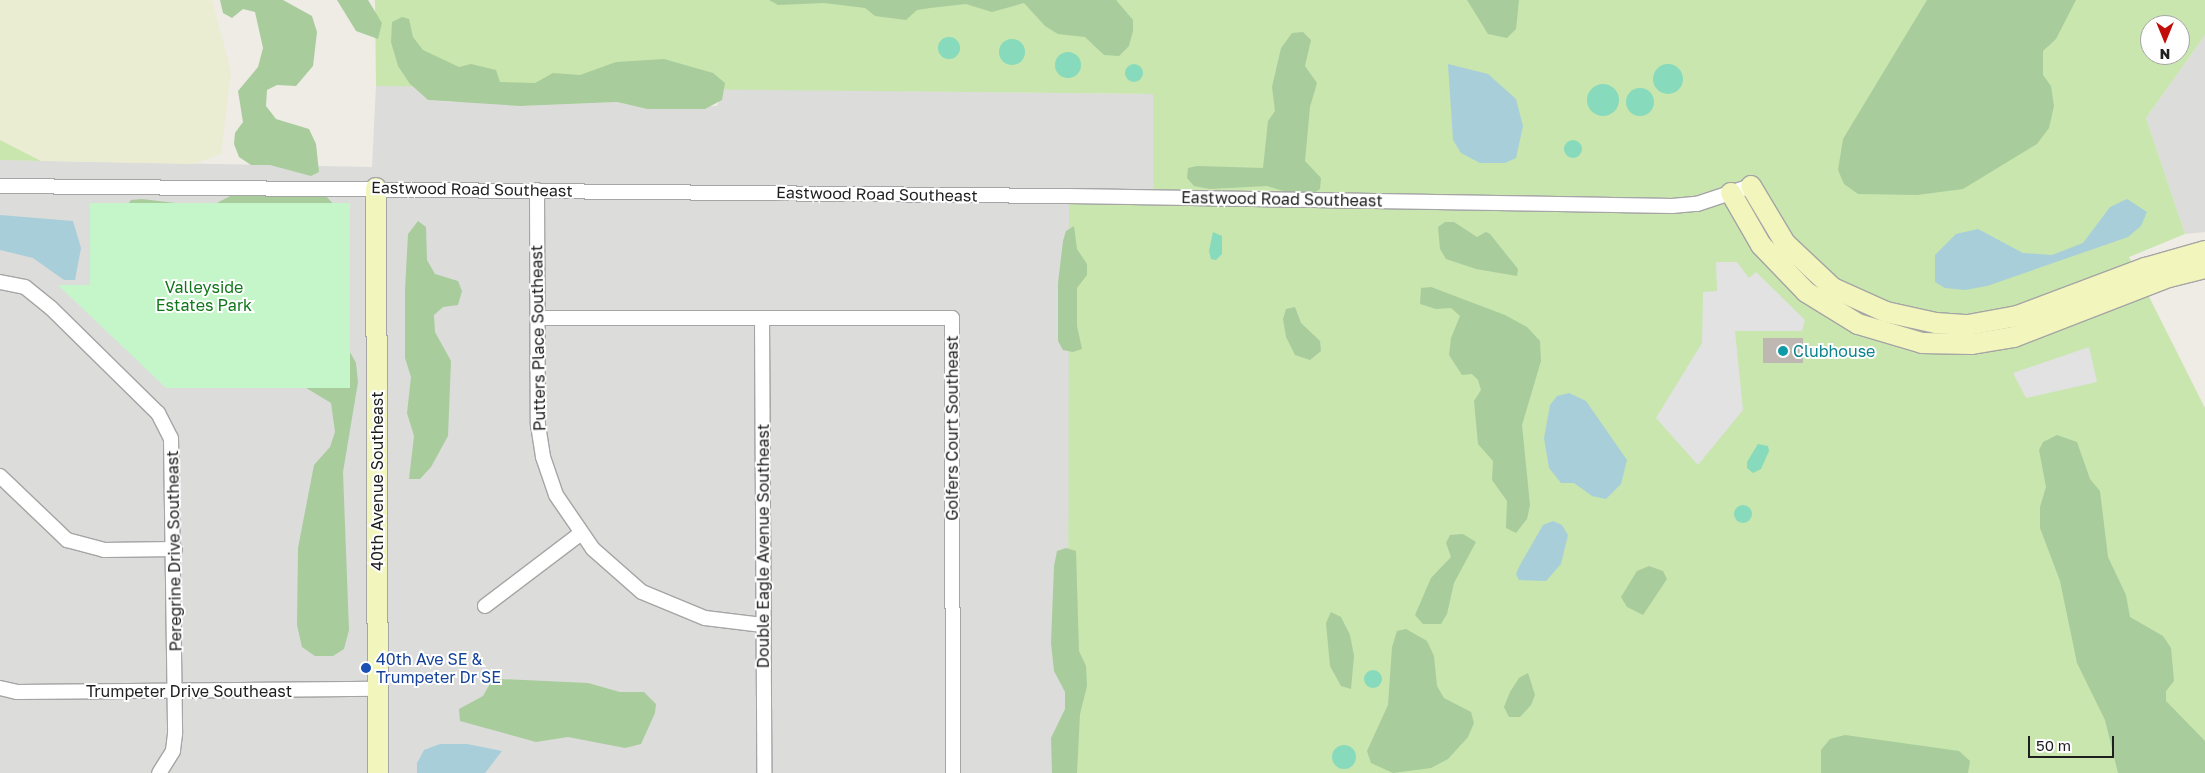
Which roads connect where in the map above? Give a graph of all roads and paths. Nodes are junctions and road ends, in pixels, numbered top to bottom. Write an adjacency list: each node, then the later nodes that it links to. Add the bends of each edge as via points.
1 (0, 186): 3 (street, Eastwood Road Southeast)
2 (1751, 186): 5 (street, Eastwood Road Southeast); 6 (street, via 1785,243 1816,275 1866,304 1929,322 1968,325 2017,316 2154,265)
3 (376, 188): 4 (street, Eastwood Road Southeast); 17 (street, 40th Avenue Southeast)
4 (537, 190): 5 (street, Eastwood Road Southeast, via 1672,206 1697,204); 9 (street, Putters Place Southeast)
5 (1732, 193): 7 (street, via 1761,245 1806,292 1858,324 1922,343 1972,344 2014,337 2169,277)
6 (2205, 251)
7 (2205, 268)
8 (0, 282): 13 (street, Peregrine Drive Southeast, via 25,288 51,308 166,425 174,451)
9 (536, 318): 10 (street, Golfers Court Southeast); 12 (street, Putters Place Southeast, via 538,425 543,457 556,495)
10 (762, 318): 15 (street, Double Eagle Avenue Southeast); 22 (street, Golfers Court Southeast, via 952,318)
11 (0, 476): 13 (street, via 67,540 104,550)
12 (580, 534): 14 (street); 15 (street, Putters Place Southeast, via 619,575 661,602 705,618)
13 (175, 549): 18 (street, Peregrine Drive Southeast)
14 (485, 606)
15 (763, 625): 21 (street, Double Eagle Avenue Southeast)
16 (0, 688): 18 (street, Trumpeter Drive Southeast, via 17,692)
17 (378, 689): 18 (street, Trumpeter Drive Southeast); 20 (street, 40th Avenue Southeast)
18 (175, 691): 19 (street, Peregrine Drive Southeast, via 173,751)
19 (159, 773)
20 (378, 773)
21 (764, 773)
22 (953, 773)

